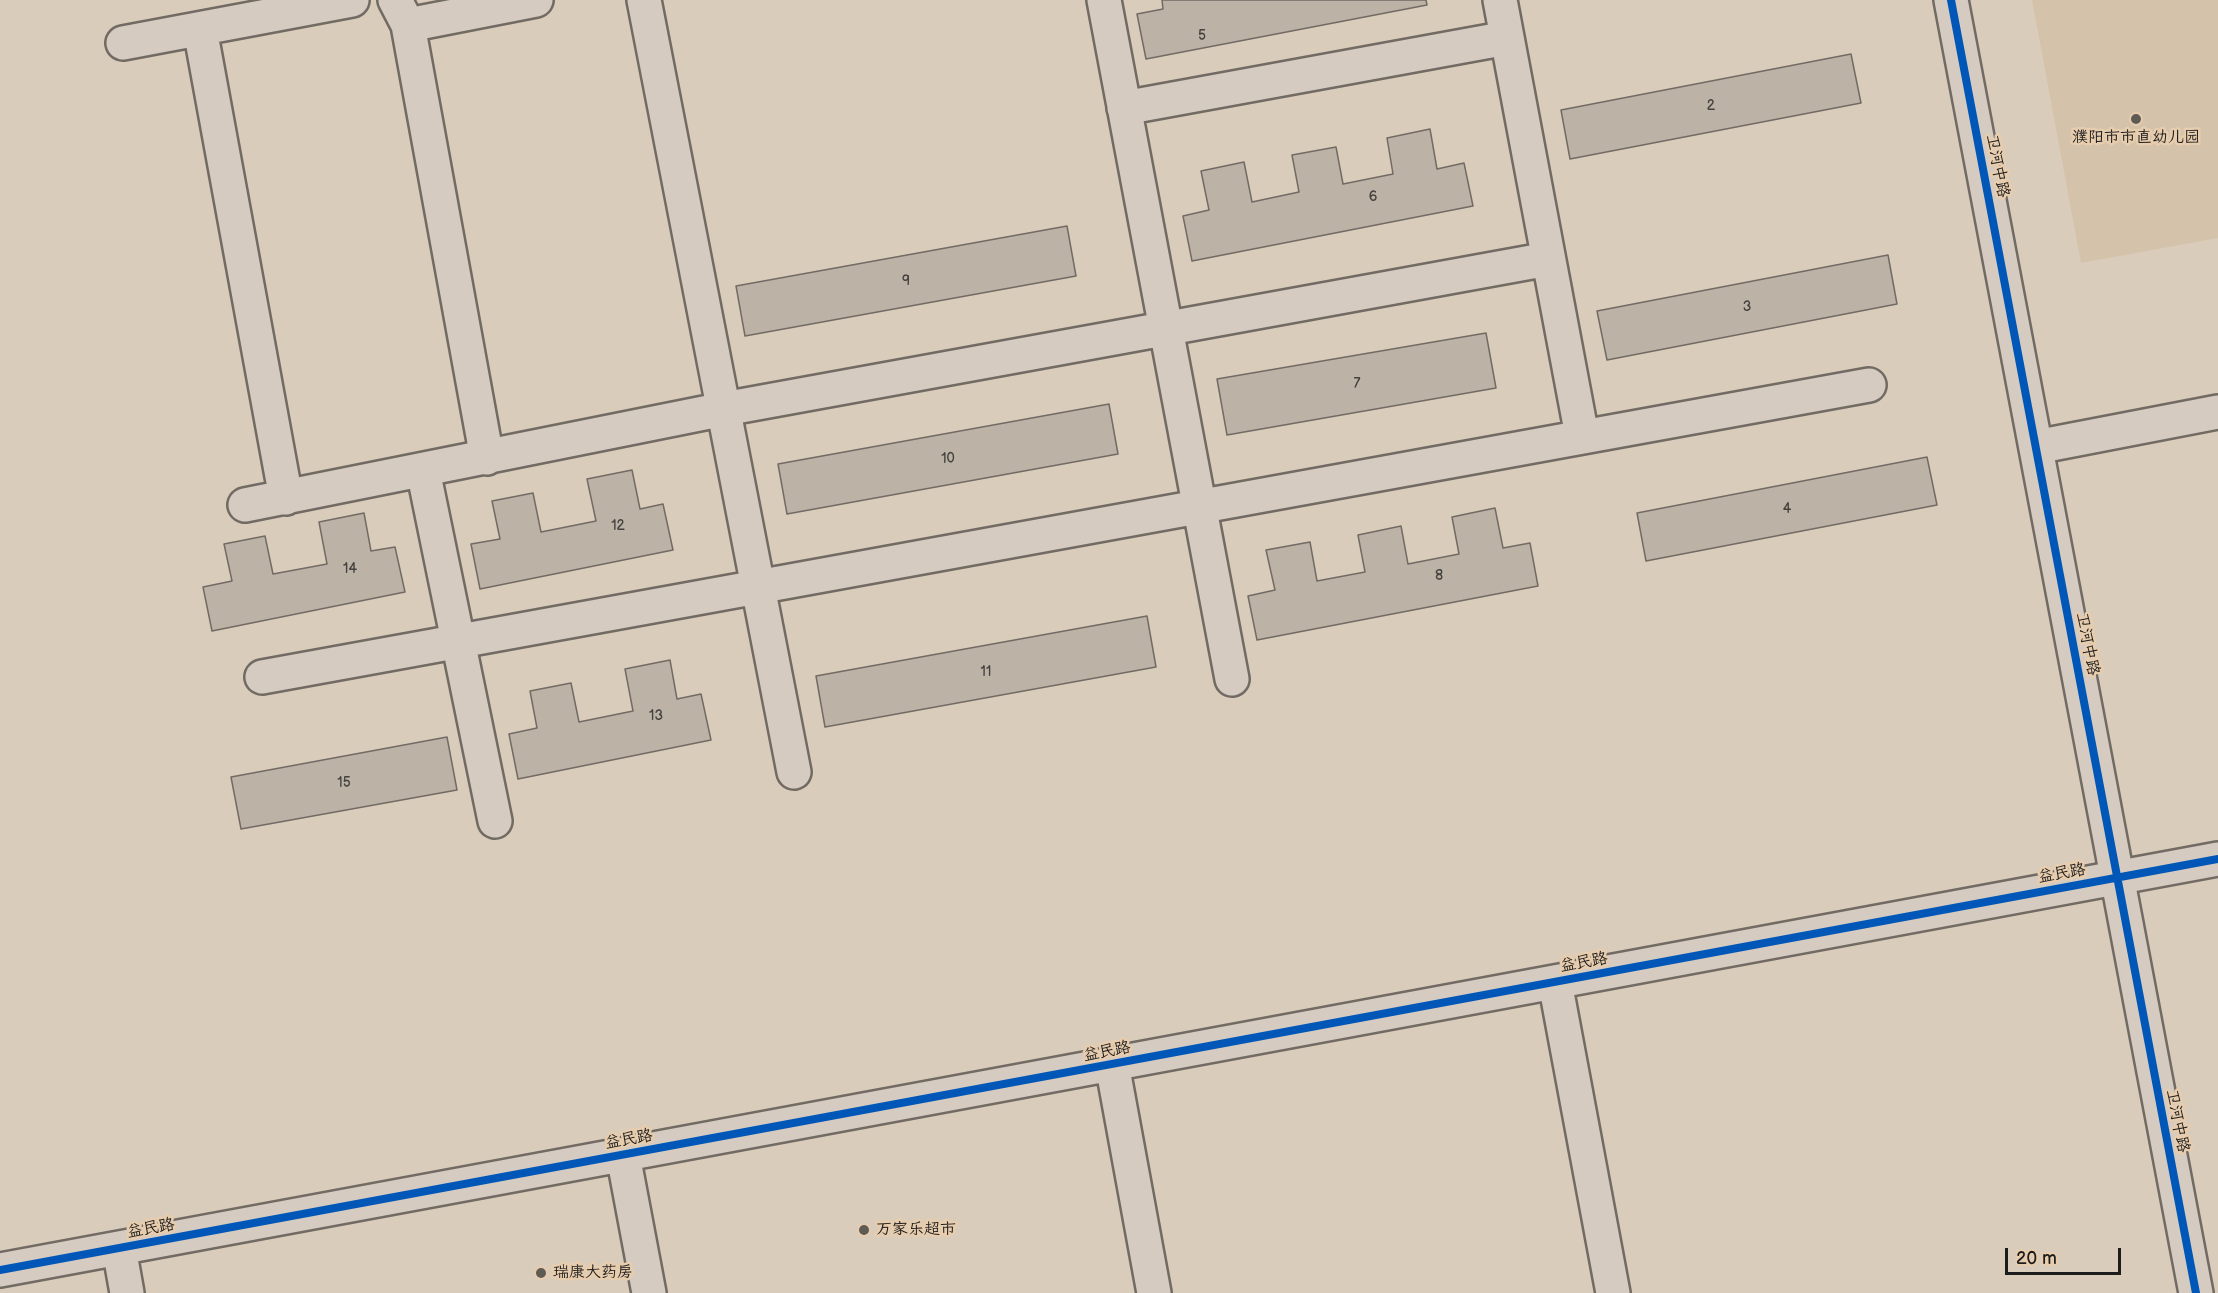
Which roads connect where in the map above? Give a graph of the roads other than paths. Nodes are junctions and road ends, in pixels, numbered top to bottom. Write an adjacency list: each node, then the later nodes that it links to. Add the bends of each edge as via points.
1 (352, 0): 8 (street)
2 (536, 0): 7 (street)
3 (644, 0): 15 (street)
4 (1104, 0): 11 (street)
5 (1500, 0): 9 (street)
6 (1951, 0): 18 (street, 卫河中路)
7 (402, 12): 19 (street)
8 (200, 29): 10 (street); 21 (street)
9 (1507, 38): 11 (street); 12 (street)
10 (123, 43)
11 (1124, 108): 13 (street)
12 (1548, 259): 13 (street); 17 (street)
13 (1166, 328): 15 (street); 23 (street)
14 (1869, 385): 17 (street)
15 (724, 410): 19 (street); 24 (street)
16 (2218, 412): 18 (street)
17 (1582, 436): 23 (street)
18 (2036, 447): 31 (street, 卫河中路)
19 (487, 458): 20 (street)
20 (423, 470): 21 (street); 25 (street)
21 (286, 498): 22 (street)
22 (245, 505)
23 (1199, 506): 24 (street); 27 (street)
24 (758, 586): 25 (street); 28 (street)
25 (459, 641): 26 (street); 29 (street)
26 (262, 677)
27 (1232, 679)
28 (794, 772)
29 (495, 821)
30 (2218, 859): 31 (street, 益民路)
31 (2118, 878): 32 (street, 益民路); 41 (street, 卫河中路)
32 (1555, 982): 33 (street, 益民路); 40 (street)
33 (1112, 1064): 34 (street, 益民路); 39 (street)
34 (624, 1155): 35 (street, 益民路); 38 (street)
35 (119, 1248): 36 (street, 益民路); 37 (street)
36 (0, 1270)
37 (127, 1293)
38 (649, 1293)
39 (1154, 1293)
40 (1613, 1293)
41 (2196, 1293)

